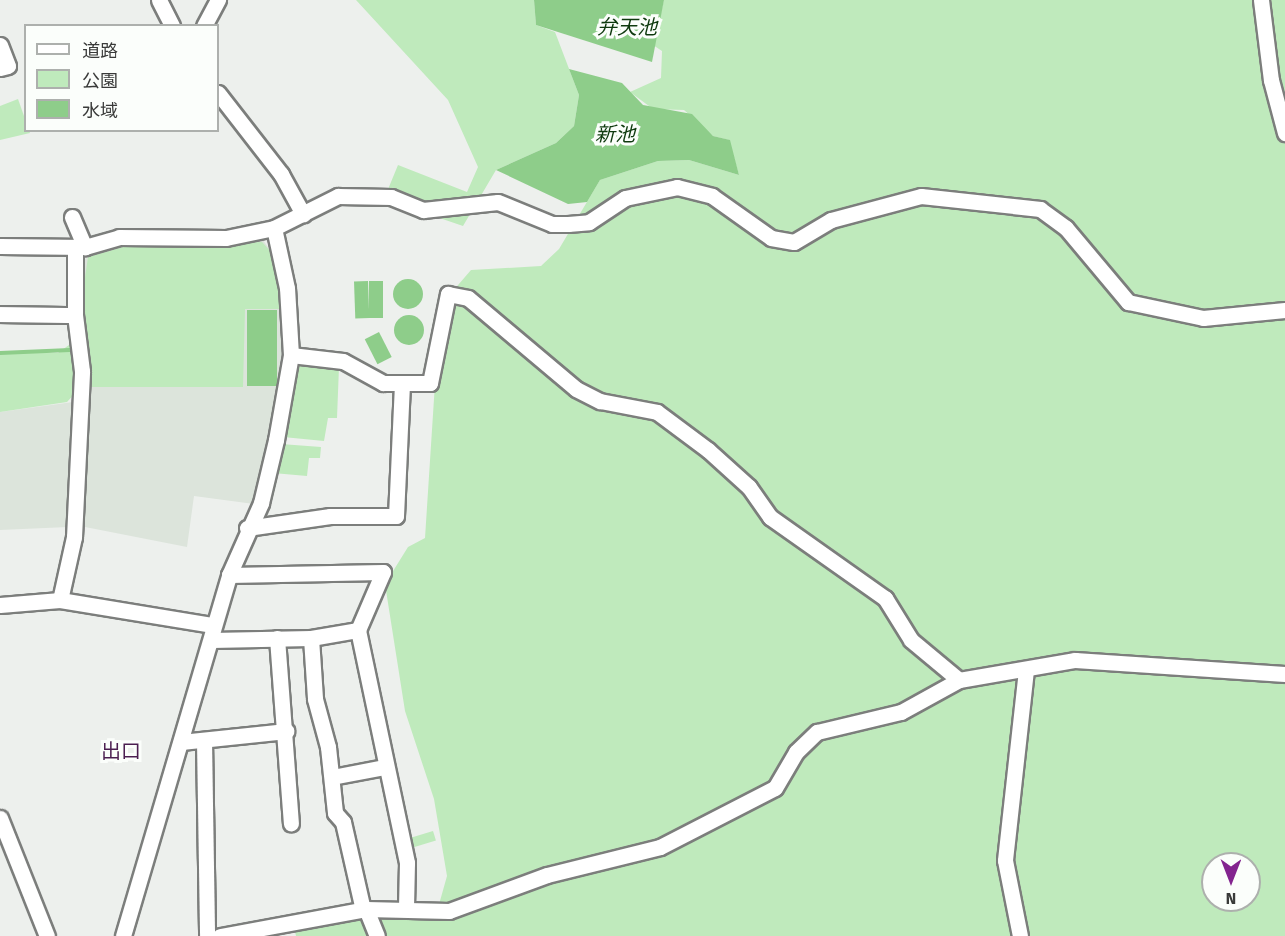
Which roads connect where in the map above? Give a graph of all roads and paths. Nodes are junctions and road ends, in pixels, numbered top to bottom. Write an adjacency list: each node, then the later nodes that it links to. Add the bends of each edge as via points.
1 (159, 0): 4 (street)
2 (218, 0): 5 (street)
3 (1261, 0): 9 (street, via 1270,80)
4 (171, 24)
5 (205, 24)
6 (0, 45): 7 (street, via 8,66)
7 (0, 68)
8 (219, 94): 10 (street, via 281,174)
9 (1285, 133)
10 (303, 214): 12 (street); 15 (street, via 338,196 391,197 423,210 498,202 552,224 568,224 589,222 625,198 684,188 712,196 771,238 794,242 831,220 921,196 1007,201 1040,209 1066,228 1128,302 1203,318)
11 (72, 217): 14 (street)
12 (274, 228): 14 (street, via 226,238 119,237); 18 (street, via 287,288)
13 (0, 246): 14 (street)
14 (80, 247): 17 (street)
15 (1285, 310)
16 (0, 314): 17 (street)
17 (75, 315): 22 (street, via 82,371 76,506)
18 (291, 355): 19 (street, via 343,361 383,383); 20 (street, via 266,482)
19 (402, 386): 20 (street, via 396,516 330,516); 30 (street, via 430,383 448,294 468,298 576,389 600,401 657,412 708,450 749,487 770,517 885,598 911,640)
20 (248, 528): 21 (street)
21 (229, 575): 24 (street, via 383,572); 25 (street)
22 (60, 600): 23 (street); 25 (street)
23 (0, 605)
24 (357, 630): 27 (street); 34 (street)
25 (212, 633): 26 (street); 33 (street)
26 (277, 638): 27 (street); 31 (street)
27 (311, 638): 35 (street, via 315,699)
28 (1026, 671): 29 (street, via 1075,660); 30 (street); 46 (street, via 1003,824 1010,903)
29 (1285, 674)
30 (959, 680): 38 (street, via 901,712 817,732 796,752 775,788 660,847 547,875 449,910)
31 (286, 731): 32 (street); 37 (street)
32 (204, 740): 33 (street); 43 (street)
33 (181, 742): 42 (street)
34 (385, 767): 35 (street); 38 (street, via 407,863)
35 (332, 777): 39 (street, via 335,813 343,822)
36 (0, 818): 41 (street)
37 (291, 823)
38 (406, 906): 39 (street)
39 (364, 909): 40 (street); 45 (street)
40 (281, 930): 44 (street)
41 (47, 936)
42 (123, 936)
43 (207, 936)
44 (220, 936)
45 (377, 936)
46 (1020, 936)

